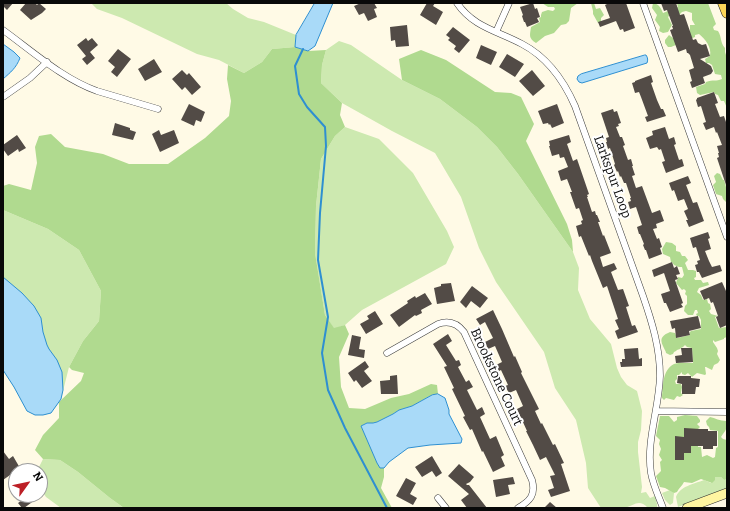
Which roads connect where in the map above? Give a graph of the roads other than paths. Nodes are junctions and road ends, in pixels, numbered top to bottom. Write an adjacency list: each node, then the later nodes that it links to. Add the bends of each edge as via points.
1 (458, 3): 7 (street, Larkspur Loop, via 473,20)
2 (509, 3): 7 (street)
3 (643, 3): 12 (street)
4 (723, 3): 5 (main road)
5 (727, 13)
6 (3, 30): 8 (street)
7 (496, 32): 15 (street, Larkspur Loop, via 523,44 546,62 558,75 575,106 653,328 660,374)
8 (47, 62): 9 (street); 10 (street, via 89,88)
9 (3, 97)
10 (158, 109)
11 (727, 213): 12 (street)
12 (720, 216): 13 (street)
13 (727, 237)
14 (387, 353): 20 (street, Brookstone Court, via 443,322 455,324 464,332 532,480 532,495)
15 (656, 411): 16 (street); 21 (street, Larkspur Loop, via 650,461 654,485)
16 (727, 412)
17 (727, 493): 22 (street)
18 (438, 498): 19 (street)
19 (446, 508)
20 (518, 508)
21 (663, 508)
22 (687, 508)

